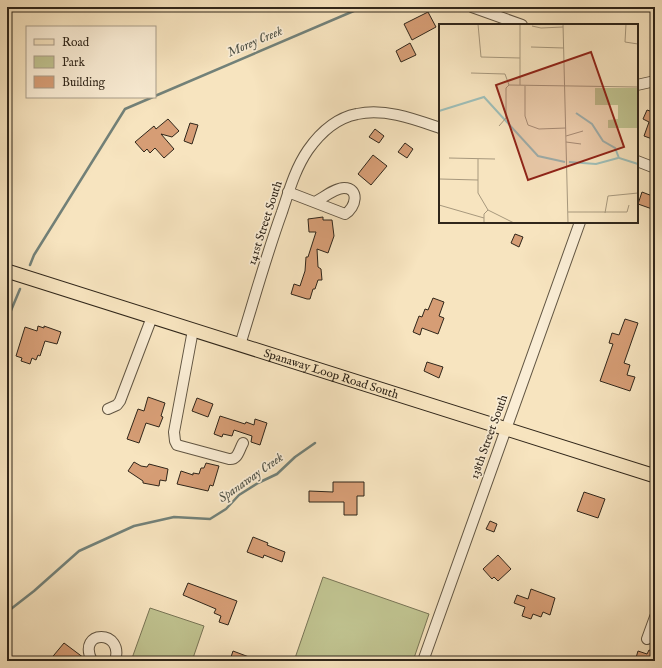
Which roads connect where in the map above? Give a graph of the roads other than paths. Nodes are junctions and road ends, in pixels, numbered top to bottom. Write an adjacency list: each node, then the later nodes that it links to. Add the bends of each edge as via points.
1 (472, 7): 2 (street)
2 (519, 24)
3 (655, 81): 4 (street)
4 (638, 85)
5 (439, 128): 8 (street, 141st Street South, via 403,116 382,113 358,113 343,118 317,138 307,151)
6 (638, 161): 7 (street)
7 (655, 168)
8 (288, 192): 9 (street); 14 (street, 141st Street South)
9 (315, 202)
10 (580, 223): 16 (street, 138th Street South)
11 (7, 271): 12 (main road, Spanaway Loop Road South)
12 (152, 317): 13 (main road, Spanaway Loop Road South); 15 (street, via 120,401)
13 (193, 330): 14 (main road, Spanaway Loop Road South); 17 (street, via 174,432 175,441 183,446 233,460)
14 (240, 345): 16 (main road, Spanaway Loop Road South)
15 (108, 408)
16 (506, 429): 18 (main road, Spanaway Loop Road South); 23 (street, 138th Street South)
17 (243, 443)
18 (655, 476)
19 (655, 617): 20 (street)
20 (647, 639)
21 (92, 661): 22 (street, via 88,649 91,641 105,636 112,640 116,647)
22 (115, 661)
23 (423, 661)

